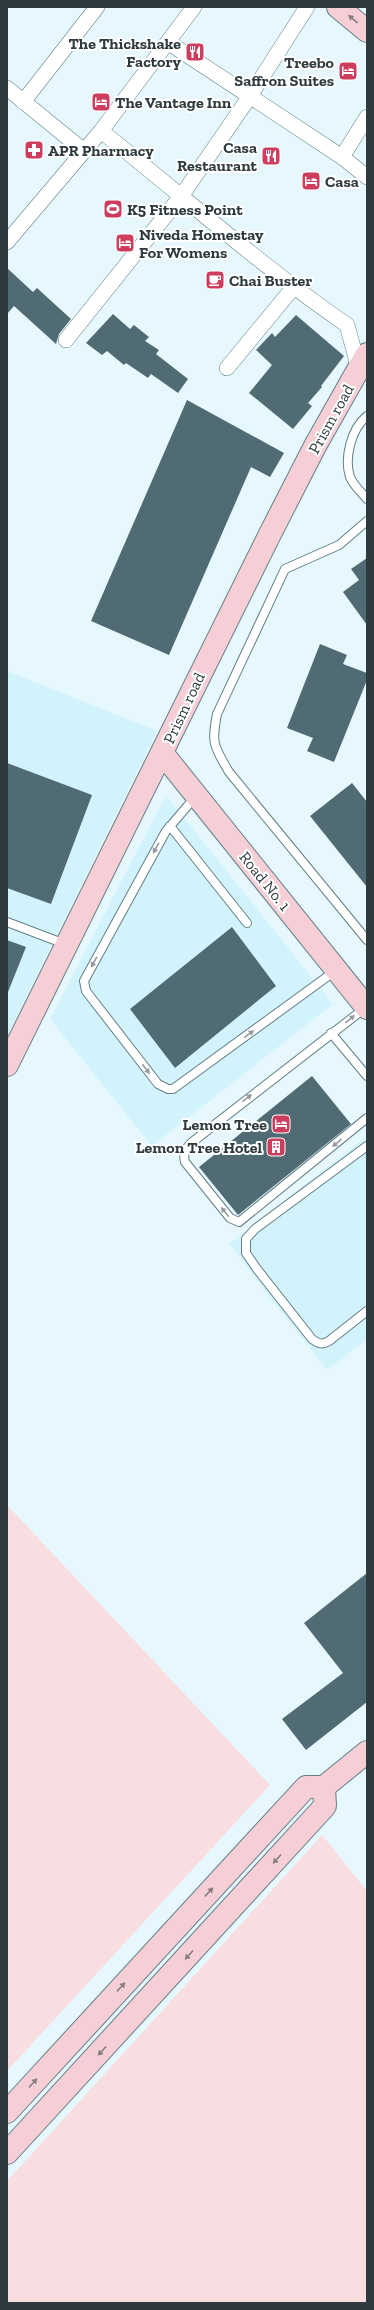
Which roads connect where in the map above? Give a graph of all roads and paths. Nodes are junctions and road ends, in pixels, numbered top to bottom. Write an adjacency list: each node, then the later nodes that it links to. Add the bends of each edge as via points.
1 (97, 7): 9 (street)
2 (194, 7): 6 (street)
3 (307, 7): 8 (street)
4 (338, 7): 5 (street, one-way to 4)
5 (367, 31)
6 (169, 43): 8 (street); 11 (street)
7 (7, 88): 9 (street)
8 (250, 96): 13 (street); 15 (street)
9 (23, 102): 12 (street)
10 (367, 117): 13 (street)
11 (101, 131): 12 (street); 15 (street)
12 (84, 151): 16 (street)
13 (342, 156): 14 (street)
14 (367, 177)
15 (182, 195): 17 (street); 18 (street)
16 (7, 242)
17 (293, 288): 19 (street, via 347,325); 20 (street)
18 (66, 340)
19 (363, 362): 24 (street, Prism road, via 315,446 270,534)
20 (227, 368)
21 (367, 416): 22 (lane, via 355,431 348,466 350,478)
22 (367, 500)
23 (367, 521): 29 (lane, via 339,545 285,568 218,714 213,734 214,746 229,772)
24 (163, 754): 25 (street, Road No. 1); 30 (street, Prism road)
25 (197, 795): 26 (lane); 31 (street, Road No. 1)
26 (170, 826): 28 (lane); 31 (lane, one-way to 31, via 84,980 86,991 160,1087 172,1089)
27 (7, 922): 30 (lane)
28 (247, 923)
29 (367, 940)
30 (66, 944): 34 (street, Prism road)
31 (337, 970): 32 (street, Road No. 1)
32 (366, 1007): 33 (lane, one-way to 32)
33 (331, 1033): 35 (lane); 36 (lane, one-way to 33, via 239,1222 230,1218 185,1162 184,1153 190,1143)
34 (7, 1065)
35 (367, 1076)
36 (367, 1118)
37 (367, 1146): 38 (lane, via 255,1229 249,1234 245,1245 246,1253 256,1269 312,1339 318,1343 329,1342)
38 (367, 1311)
39 (367, 1752): 40 (street)
40 (324, 1787): 41 (street, one-way to 40, via 306,1787); 42 (street, one-way to 42, via 325,1806)
41 (7, 2112)
42 (7, 2153)

